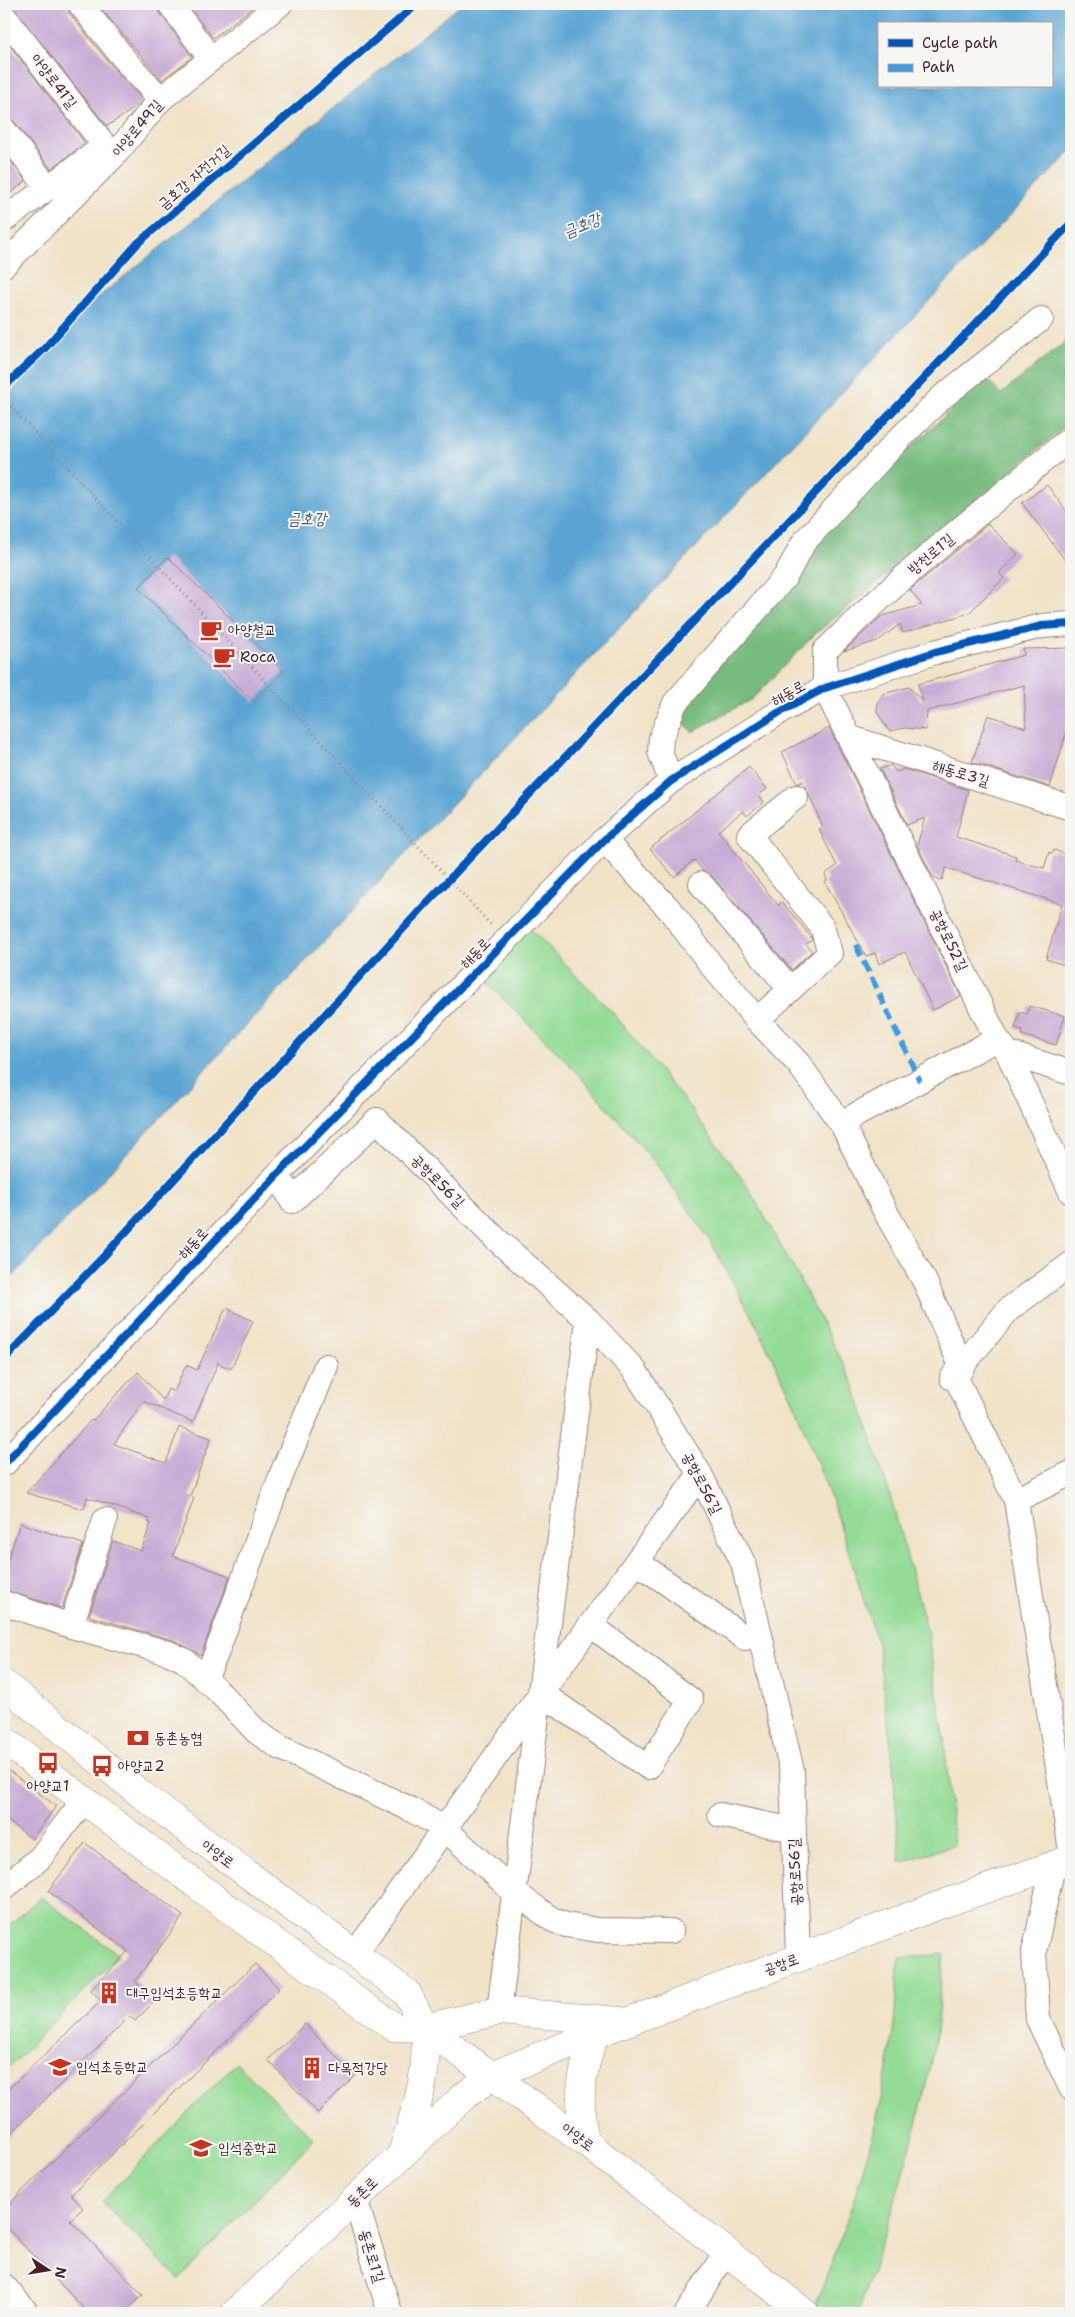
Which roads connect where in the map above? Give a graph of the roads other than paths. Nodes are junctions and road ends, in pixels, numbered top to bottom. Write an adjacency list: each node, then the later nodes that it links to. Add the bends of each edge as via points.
1 (80, 4): 6 (street)
2 (170, 4): 5 (street)
3 (278, 4): 5 (street, 아양로49길)
4 (4, 16): 8 (street, 아양로41길)
5 (211, 59): 6 (street, 아양로49길)
6 (161, 99): 8 (street, 아양로49길)
7 (4, 130): 9 (street)
8 (109, 152): 9 (street); 11 (street, 아양로49길)
9 (48, 188): 10 (street)
10 (4, 220)
11 (4, 264)
12 (1041, 319): 17 (street, via 941,398 897,441 804,542 785,577 675,703 661,738 660,752)
13 (1071, 438): 15 (street, 방천로1길, via 934,550 824,651)
14 (1071, 624): 15 (street, 해동로, via 1042,626 935,652)
15 (826, 688): 16 (street, 공항로52길); 17 (street, 해동로, via 778,713)
16 (851, 738): 19 (street, 해동로3길); 24 (street, 공항로52길)
17 (671, 781): 20 (street, 해동로)
18 (796, 797): 22 (street, via 749,835 822,927 830,953)
19 (1071, 808)
20 (604, 840): 23 (street, via 669,909); 27 (street, 해동로)
21 (701, 884): 22 (street)
22 (790, 989): 23 (street)
23 (757, 1020): 26 (street, via 798,1063)
24 (1003, 1046): 25 (street); 26 (street); 28 (street, 공항로52길)
25 (1071, 1073)
26 (841, 1123): 32 (street, via 925,1282)
27 (278, 1174): 30 (street, 공항로56길, via 292,1201 377,1120 496,1238); 33 (street, 해동로)
28 (1071, 1192)
29 (1071, 1264): 32 (street, via 1009,1309)
30 (588, 1320): 35 (street, 공항로56길, via 634,1372); 45 (street)
31 (326, 1366): 43 (street)
32 (954, 1376): 36 (street)
33 (4, 1464)
34 (1071, 1472): 36 (street)
35 (700, 1474): 38 (street); 50 (street, 공항로56길, via 743,1563 792,1771)
36 (1016, 1500): 51 (street)
37 (105, 1520): 40 (street)
38 (637, 1562): 41 (street); 42 (street)
39 (4, 1604): 40 (street)
40 (71, 1626): 43 (street, via 169,1653 184,1660)
41 (592, 1626): 45 (street); 45 (street, via 692,1700 648,1767)
42 (745, 1638)
43 (204, 1678): 49 (street, via 257,1732 279,1747)
44 (4, 1684): 55 (main road, 아양로, via 147,1799)
45 (541, 1693): 49 (street); 53 (street)
46 (4, 1740): 47 (main road)
47 (84, 1800): 52 (street, via 40,1858); 59 (main road, via 242,1919 394,2027)
48 (720, 1815): 50 (street)
49 (444, 1828): 53 (street); 55 (street)
50 (794, 1830): 56 (street, 공항로56길)
51 (1065, 1858): 56 (main road, 공항로); 62 (street, via 1034,1952 1038,2019)
52 (4, 1888)
53 (514, 1892): 54 (street, via 541,1913 566,1925 598,1930); 57 (street)
54 (672, 1930)
55 (354, 1955): 59 (main road, 아양로, via 407,1993)
56 (798, 1958): 58 (main road, 공항로)
57 (499, 2011): 58 (main road); 59 (main road)
58 (627, 2022): 60 (main road, 공항로)
59 (425, 2028): 61 (main road, 아양로); 64 (main road, via 426,2068 421,2095)
60 (595, 2034): 61 (main road, 공항로); 63 (main road, via 580,2082)
61 (493, 2075): 63 (main road, 아양로); 64 (main road, 동촌로, via 463,2097)
62 (1071, 2088)
63 (585, 2142): 66 (main road, 아양로)
64 (401, 2155): 65 (main road, 동촌로)
65 (355, 2199): 69 (main road, 동촌로); 70 (street, 동촌로1길)
66 (726, 2252): 71 (street); 72 (main road, 아양로)
67 (4, 2286): 68 (street)
68 (27, 2313)
69 (235, 2313)
70 (390, 2313)
71 (687, 2313)
72 (804, 2313)

